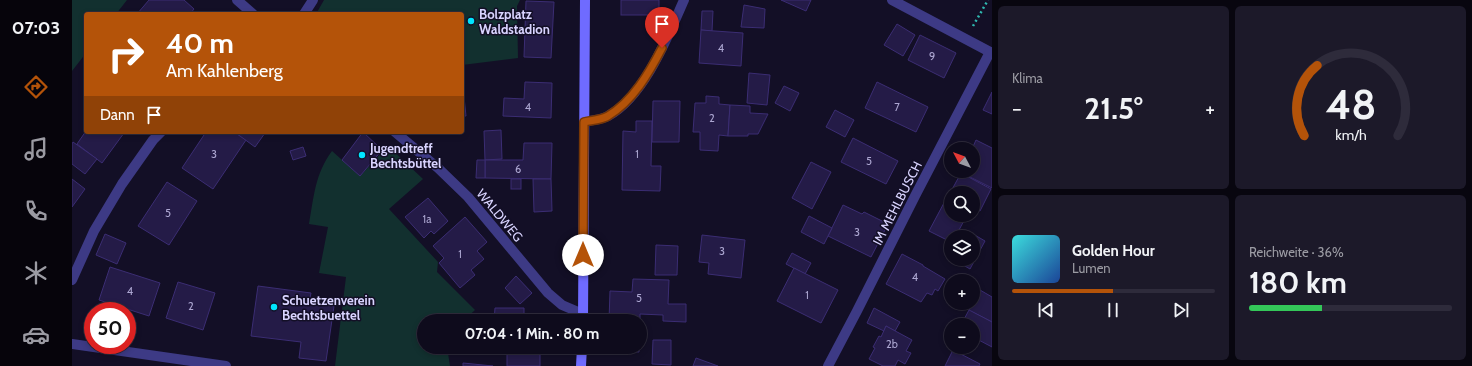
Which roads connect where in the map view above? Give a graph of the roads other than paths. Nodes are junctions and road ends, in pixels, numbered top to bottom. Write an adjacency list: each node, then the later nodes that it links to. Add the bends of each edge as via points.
1 (237, 0): 6 (street)
2 (313, 0): 7 (street)
3 (585, 0): 9 (main road)
4 (684, 0): 9 (street, via 668,37 643,81 624,104 607,117)
5 (892, 0): 8 (street)
6 (251, 12)
7 (305, 12)
8 (991, 53): 19 (street, IM MEHLBUSCH)
9 (584, 122): 14 (main road)
10 (159, 134): 12 (street, via 122,184 98,224)
11 (397, 134): 13 (street, WALDWEG, via 468,197 548,294)
12 (72, 280)
13 (577, 314)
14 (583, 314)
15 (72, 344): 17 (street)
16 (582, 354): 18 (main road)
17 (226, 366)
18 (581, 366)
19 (828, 366)

